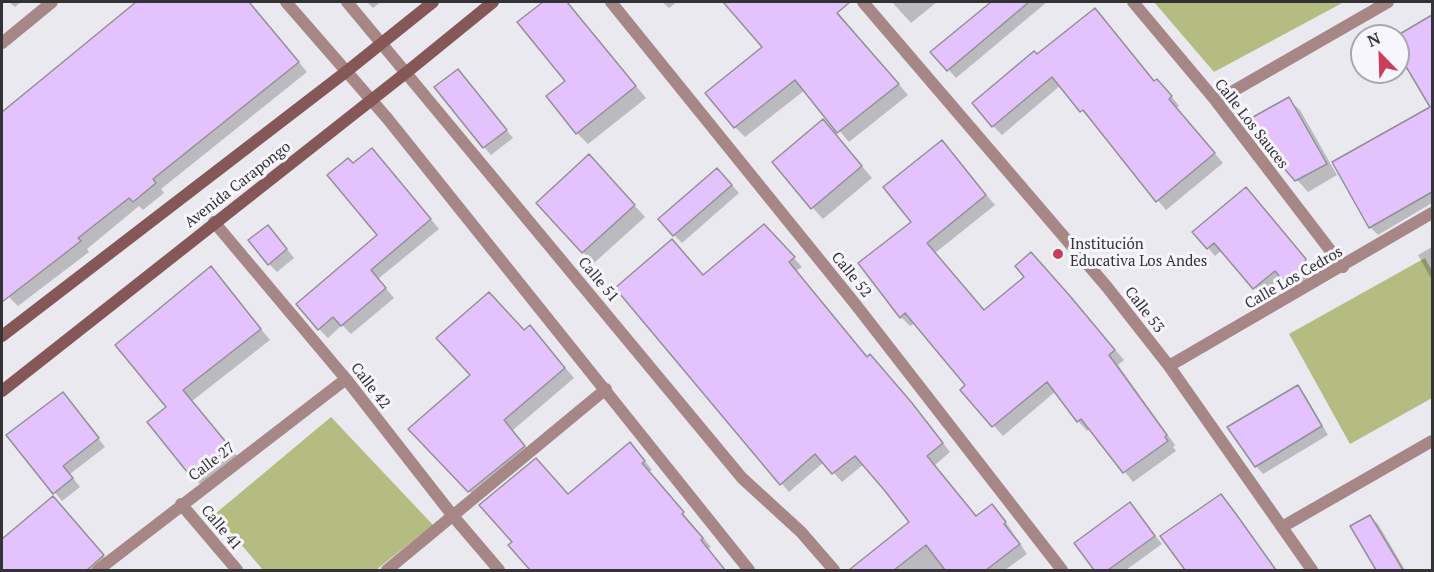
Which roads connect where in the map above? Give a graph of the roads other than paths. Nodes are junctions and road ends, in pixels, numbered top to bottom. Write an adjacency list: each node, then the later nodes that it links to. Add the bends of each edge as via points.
1 (52, 2): 12 (street)
2 (286, 2): 13 (street)
3 (347, 2): 11 (street, Calle 51)
4 (433, 2): 11 (street, Avenida Carapongo)
5 (493, 2): 14 (street, Avenida Carapongo)
6 (611, 2): 35 (street, Calle 52, via 856,305)
7 (863, 2): 21 (street, Calle 53, via 1107,287)
8 (1133, 2): 16 (street, Calle Los Sauces)
9 (1388, 2): 10 (street)
10 (1373, 5): 16 (street)
11 (382, 42): 13 (street, Avenida Carapongo); 14 (street, Calle 51)
12 (2, 43)
13 (347, 71): 15 (street); 20 (street, Avenida Carapongo)
14 (407, 72): 15 (street, Avenida Carapongo); 34 (street, Calle 51, via 742,478 801,532)
15 (372, 100): 18 (street, Avenida Carapongo); 23 (street)
16 (1216, 101): 19 (street, Calle Los Sauces)
17 (1432, 213): 19 (street, Calle Los Cedros)
18 (214, 222): 22 (street, Calle 42); 24 (street, Avenida Carapongo)
19 (1343, 267): 21 (street, Calle Los Cedros)
20 (2, 336)
21 (1169, 366): 28 (street, Calle 53)
22 (346, 378): 26 (street, Calle 27); 27 (street, Calle 42)
23 (606, 389): 27 (street); 33 (street)
24 (2, 391)
25 (1432, 441): 28 (street)
26 (181, 504): 29 (street, Calle 27); 30 (street, Calle 41)
27 (453, 516): 31 (street); 32 (street, Calle 42)
28 (1282, 527): 36 (street, Calle 53)
29 (98, 570)
30 (237, 570)
31 (387, 570)
32 (499, 570)
33 (749, 570)
34 (834, 570)
35 (1062, 570)
36 (1312, 570)

